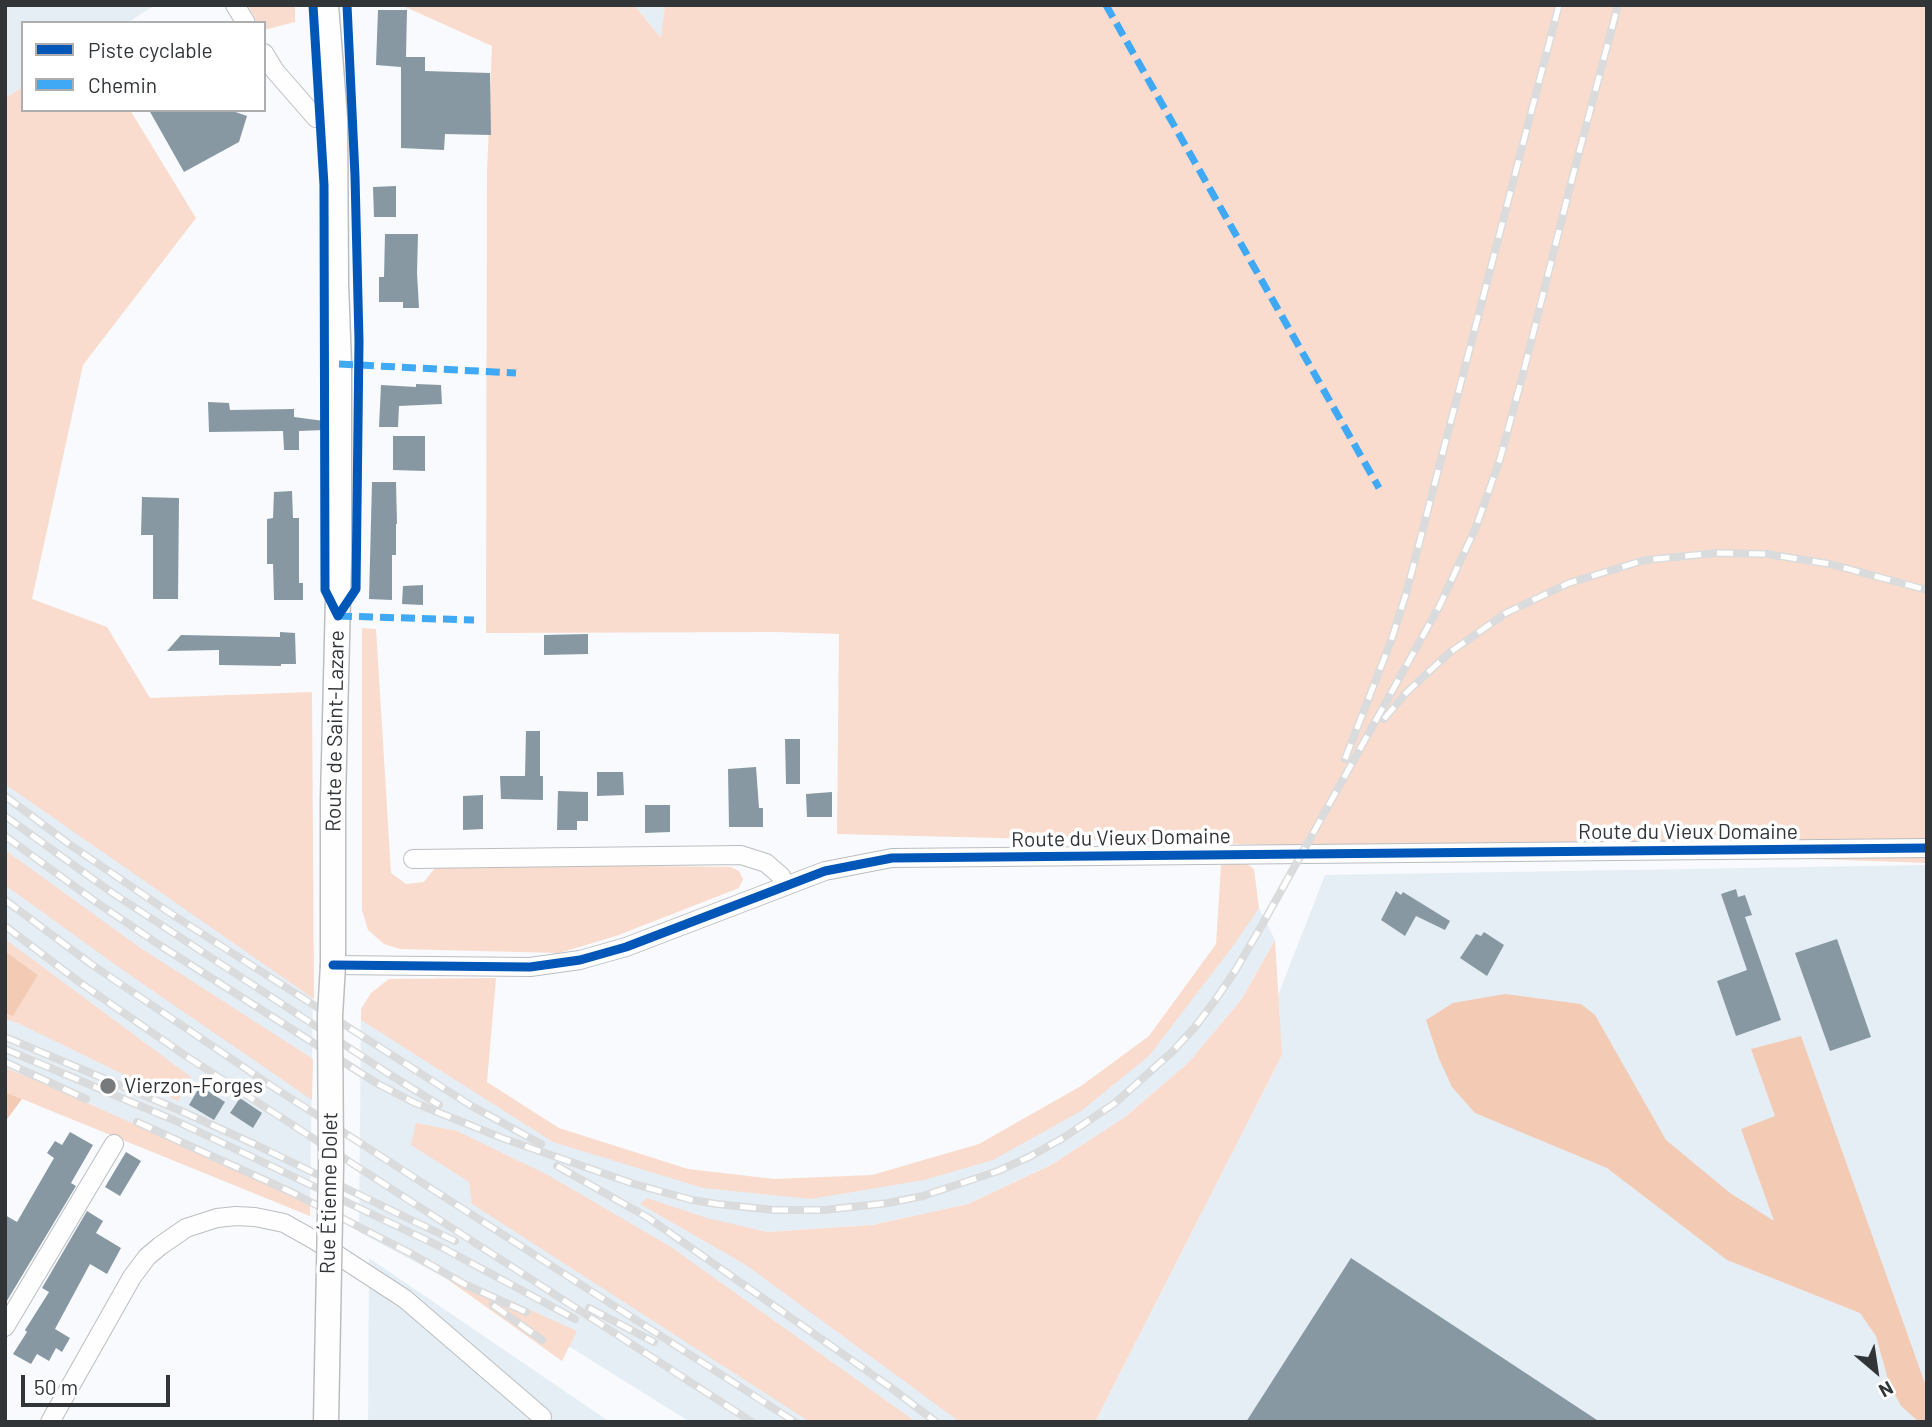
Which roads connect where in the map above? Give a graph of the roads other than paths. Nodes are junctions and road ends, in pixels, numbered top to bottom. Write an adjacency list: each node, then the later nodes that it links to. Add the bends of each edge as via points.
1 (235, 5): 3 (street)
2 (326, 5): 5 (main road, Route de Saint-Lazare)
3 (245, 21)
4 (266, 56): 5 (street, via 316,118)
5 (335, 118): 9 (main road, Route de Saint-Lazare, via 339,559)
6 (1927, 848): 8 (street, Route du Vieux Domaine, via 892,858 825,871)
7 (413, 859): 8 (street, via 741,855 766,863)
8 (785, 886): 9 (street, Route du Vieux Domaine, via 580,960 530,967)
9 (332, 965): 14 (main road, Rue Étienne Dolet, bridge)
10 (114, 1144): 11 (street)
11 (5, 1327)
12 (542, 1417): 13 (street, via 405,1299 284,1223 236,1216 186,1228 147,1257)
13 (50, 1422)
14 (326, 1422)

